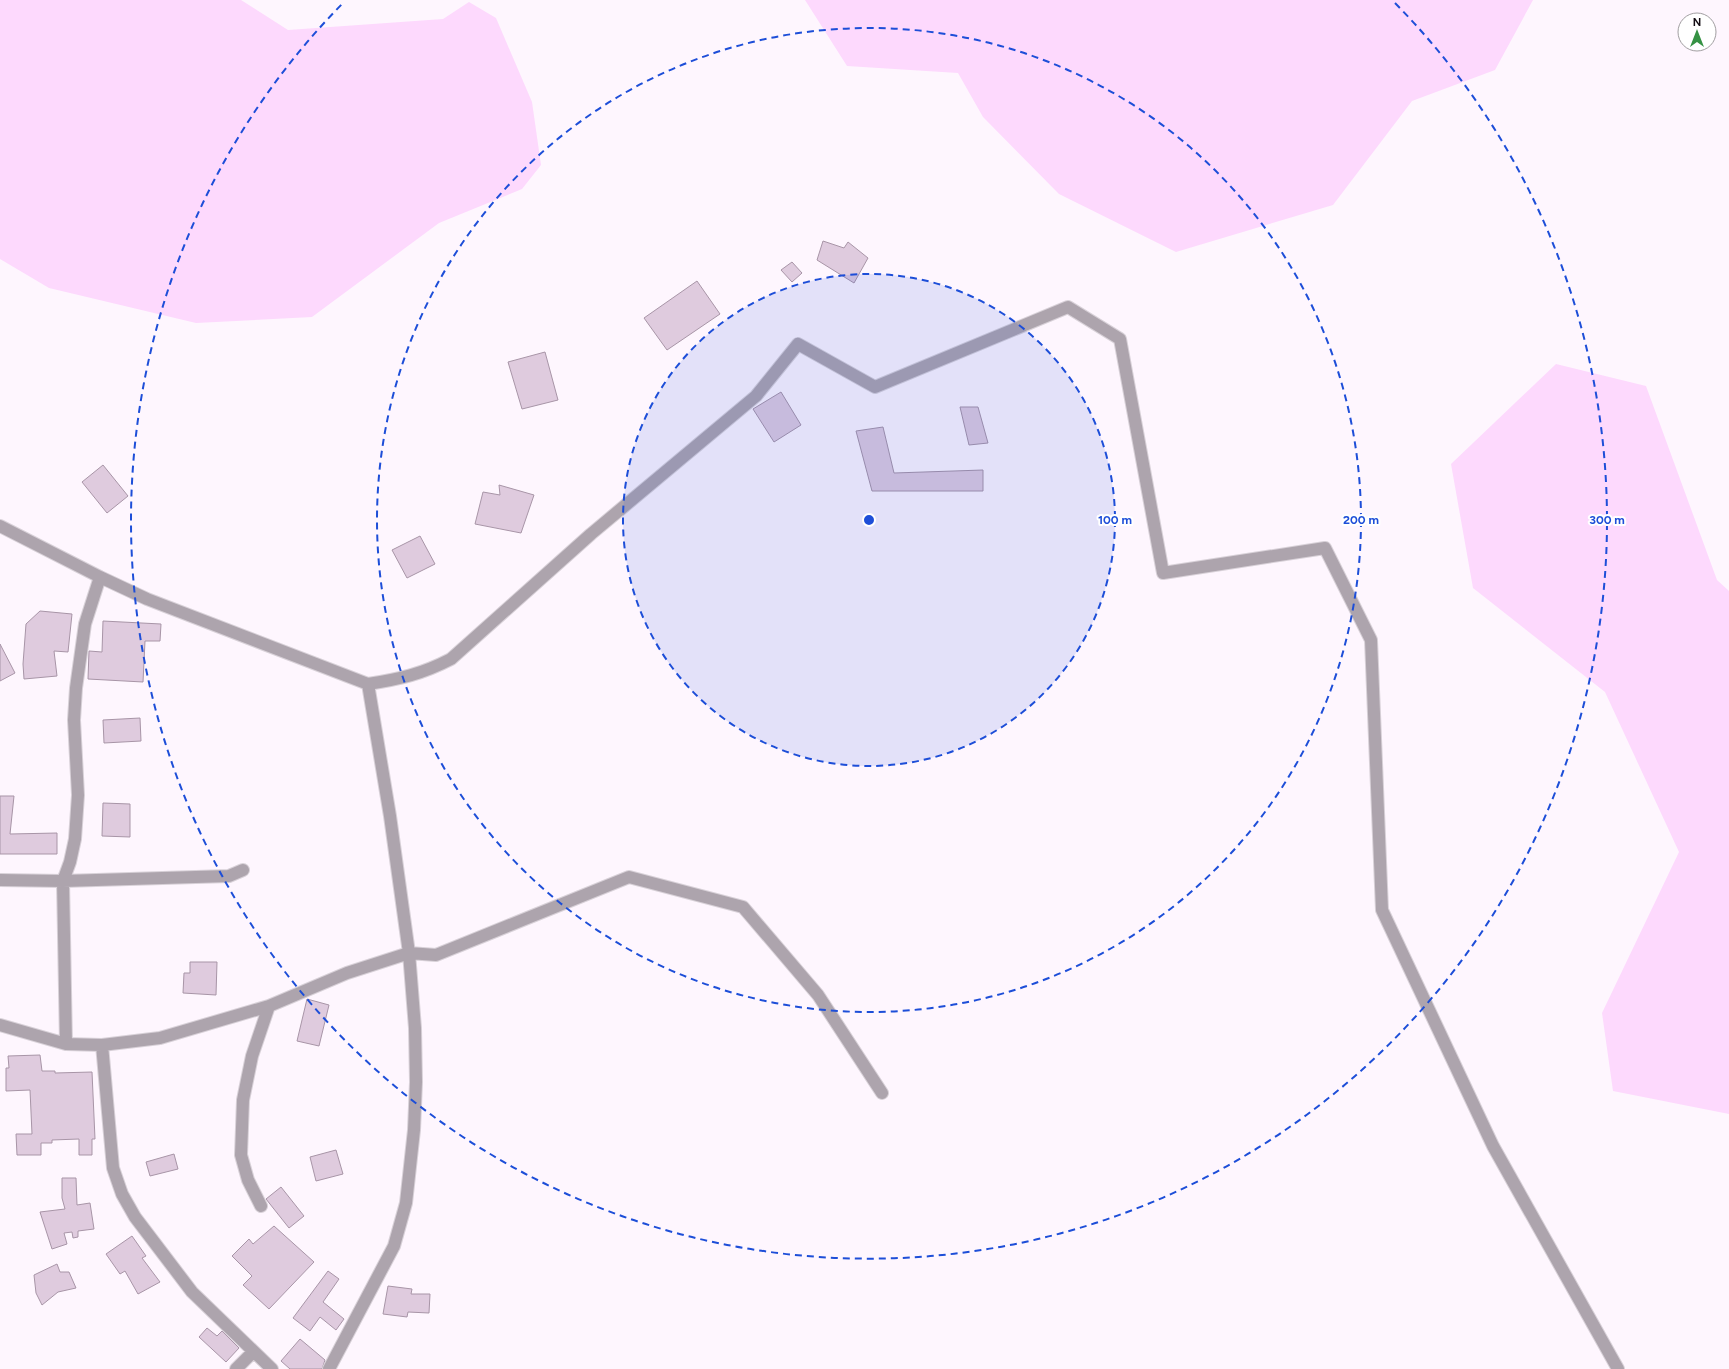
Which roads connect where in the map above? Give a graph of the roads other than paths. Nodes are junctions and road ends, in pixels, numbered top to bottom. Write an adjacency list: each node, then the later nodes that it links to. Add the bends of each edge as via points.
1 (0, 526): 2 (street)
2 (100, 577): 3 (street, via 146,599); 6 (street, via 85,624 76,688 74,720 78,795 75,839)
3 (368, 684): 7 (street); 18 (street, via 411,677 451,659 590,534 756,396 798,344 875,387 1068,307 1120,339 1163,573 1325,548 1370,640 1382,910 1494,1146)
4 (242, 870): 6 (street, via 229,876)
5 (0, 880): 6 (street)
6 (63, 881): 10 (street)
7 (409, 953): 8 (street, via 347,973); 12 (street, via 436,955 629,877 743,907 818,995); 17 (street, via 416,1082 406,1203 394,1246)
8 (269, 1006): 11 (street, via 160,1038); 13 (street, via 252,1056 242,1100 241,1154 248,1180)
9 (0, 1025): 10 (street)
10 (66, 1044): 11 (street)
11 (102, 1045): 14 (street, via 113,1168 122,1194 135,1217 192,1292)
12 (882, 1093)
13 (261, 1206)
14 (253, 1352): 15 (street); 16 (street)
15 (236, 1369)
16 (272, 1369)
17 (329, 1369)
18 (1618, 1369)

